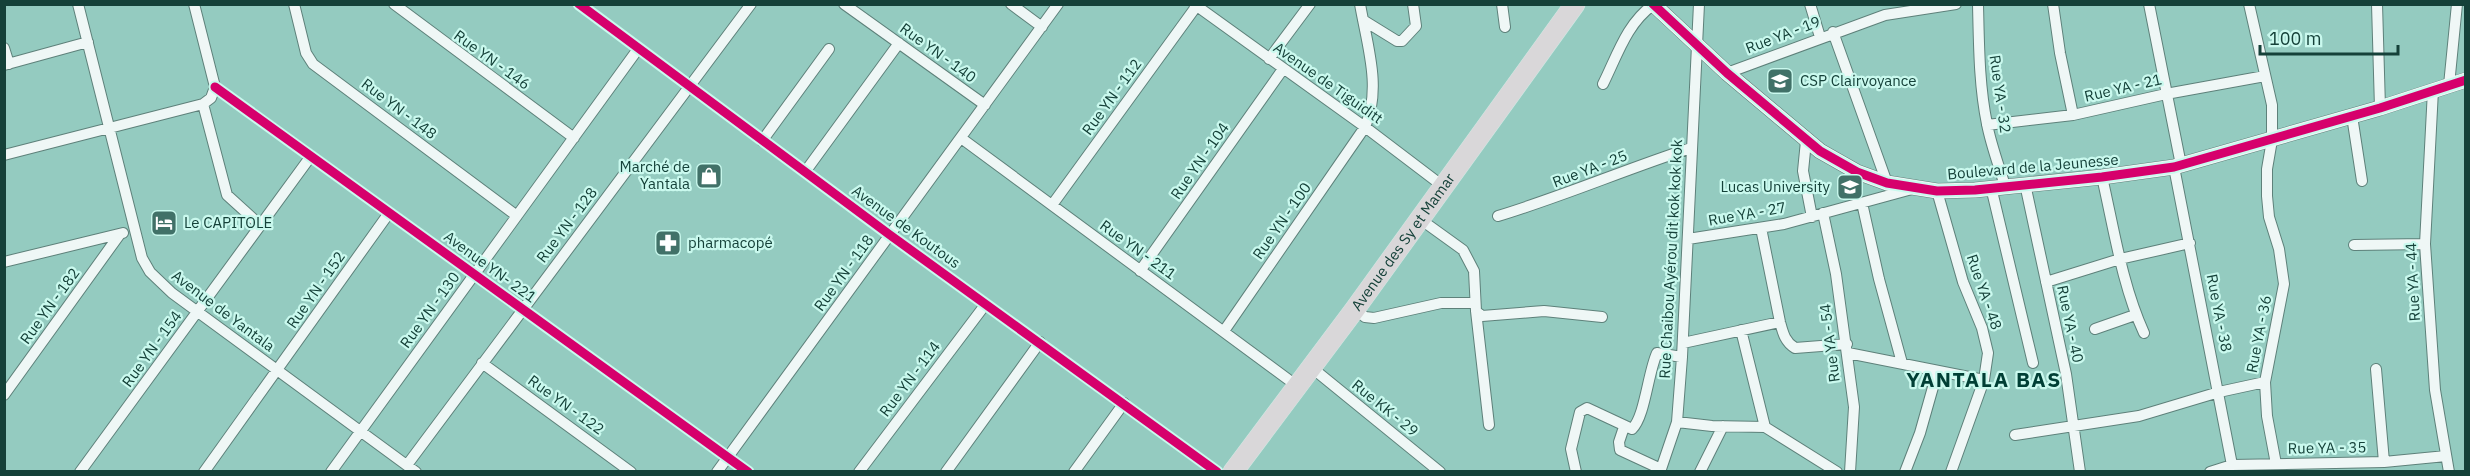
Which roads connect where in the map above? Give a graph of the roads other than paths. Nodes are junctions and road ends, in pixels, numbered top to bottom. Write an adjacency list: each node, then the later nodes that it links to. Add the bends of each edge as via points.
1 (78, 4): 32 (street, Avenue de Yantala)
2 (194, 4): 46 (street)
3 (294, 4): 80 (street, Rue YN - 148, via 306,53 313,64)
4 (394, 4): 58 (street, Rue YN - 146)
5 (579, 4): 36 (street, Avenue de Koutous)
6 (751, 4): 47 (street, Rue YN - 128)
7 (844, 4): 33 (street, Rue YN - 140)
8 (1011, 4): 28 (street)
9 (1058, 4): 28 (street, Rue YN - 118)
10 (1310, 4): 38 (street)
11 (1360, 4): 27 (street, Rue YN - 100)
12 (1413, 4): 27 (street, via 1416,26 1400,41)
13 (1502, 4): 29 (street)
14 (1699, 4): 34 (street, Rue Chaibou Ayérou dit kok kok kok)
15 (1810, 4): 31 (street)
16 (1956, 4): 26 (street, Rue YA - 19)
17 (1978, 4): 55 (street, Rue YA - 32, via 1979,68)
18 (2053, 4): 53 (street)
19 (2149, 4): 49 (street, Rue YA - 38)
20 (2249, 4): 42 (street, Rue YA - 36)
21 (2377, 4): 52 (street)
22 (2457, 4): 45 (street)
23 (1196, 5): 38 (street, Avenue de Tiguiditt); 77 (street, Rue YN - 112)
24 (1653, 5): 34 (street, Boulevard de la Jeunesse); 44 (street, via 1639,14 1632,25)
25 (1576, 6): 72 (highway, Avenue des Sy et Mamar)
26 (1884, 10): 30 (street, Rue YA - 19)
27 (1363, 20): 56 (street, Rue YN - 100, via 1373,98)
28 (1042, 27): 51 (street, Rue YN - 118)
29 (1504, 27)
30 (1833, 32): 31 (street, Rue YA - 19); 70 (street)
31 (1820, 37): 41 (street, Rue YA - 19)
32 (88, 42): 39 (street); 57 (street, Avenue de Yantala)
33 (899, 43): 51 (street, Rue YN - 140); 67 (street)
34 (1696, 45): 41 (street, Boulevard de la Jeunesse); 63 (street, Rue Chaibou Ayérou dit kok kok kok)
35 (4, 48): 39 (street)
36 (638, 49): 47 (street, Avenue de Koutous); 58 (street, Rue YN - 130)
37 (829, 49): 61 (street)
38 (1269, 59): 40 (street, Avenue de Tiguiditt)
39 (7, 64)
40 (1283, 69): 56 (street, Avenue de Tiguiditt); 95 (street, Rue YN - 104)
41 (1726, 73): 62 (street, Boulevard de la Jeunesse)
42 (2265, 76): 49 (street, Rue YA - 21); 60 (street, Rue YA - 36, via 2272,105)
43 (2466, 80): 45 (street, Boulevard de la Jeunesse)
44 (1603, 84)
45 (2448, 85): 48 (street, Boulevard de la Jeunesse)
46 (215, 87): 50 (street, via 211,98); 65 (street, Avenue YN- 221)
47 (689, 87): 61 (street, Avenue de Koutous); 100 (street, Rue YN - 128)
48 (2433, 90): 52 (street, Boulevard de la Jeunesse); 91 (street, Rue YA - 44)
49 (2166, 94): 53 (street, Rue YA - 21); 66 (street, Rue YA - 38)
50 (203, 104): 57 (street); 84 (street, via 227,195)
51 (985, 105): 59 (street, Rue YN - 118)
52 (2380, 108): 54 (street, Boulevard de la Jeunesse)
53 (2073, 115): 55 (street, Rue YA - 21)
54 (2352, 116): 60 (street, Boulevard de la Jeunesse); 69 (street)
55 (1987, 125): 73 (street, Rue YA - 32)
56 (1365, 127): 72 (street, Avenue de Tiguiditt); 108 (street, Rue YN - 100)
57 (110, 129): 64 (street); 86 (street, Avenue de Yantala)
58 (573, 138): 80 (street, Rue YN - 130)
59 (961, 138): 77 (street, Rue YN - 211); 88 (street, Rue YN - 118)
60 (2272, 140): 66 (street, Boulevard de la Jeunesse); 122 (street, Rue YA - 36, via 2267,196 2284,284)
61 (762, 141): 67 (street, Avenue de Koutous)
62 (1806, 141): 70 (street, Boulevard de la Jeunesse, via 1849,168); 82 (street, via 1803,171)
63 (1691, 148): 81 (street, Rue YA - 25); 89 (street, Rue Chaibou Ayérou dit kok kok kok)
64 (4, 155)
65 (311, 156): 78 (street, Avenue YN- 221); 84 (street, Rue YN - 154)
66 (2178, 166): 68 (street, Boulevard de la Jeunesse); 90 (street, Rue YA - 38)
67 (805, 172): 88 (street, Avenue de Koutous)
68 (2102, 177): 71 (street, Boulevard de la Jeunesse); 93 (street)
69 (2362, 181)
70 (1887, 183): 74 (street, Boulevard de la Jeunesse)
71 (2025, 184): 73 (street, Boulevard de la Jeunesse); 97 (street, Rue YA - 40)
72 (1444, 187): 83 (highway, Avenue des Sy et Mamar)
73 (1998, 187): 75 (street, Boulevard de la Jeunesse); 116 (street, Rue YA - 32)
74 (1916, 188): 75 (street, Boulevard de la Jeunesse); 76 (street, Rue YA - 27)
75 (1937, 190): 121 (street, Rue YA - 48, via 1963,282 1986,344 1988,363)
76 (1862, 202): 79 (street, Rue YA - 27); 115 (street)
77 (1052, 205): 95 (street, Rue YN - 211)
78 (389, 213): 96 (street, Avenue YN- 221); 119 (street, Rue YN - 152)
79 (1823, 213): 82 (street, Rue YA - 27); 112 (street, Rue YA - 54)
80 (517, 216): 96 (street, Rue YN - 130)
81 (1498, 216)
82 (1812, 217): 85 (street, Rue YA - 27)
83 (1420, 219): 99 (street, via 1463,250 1474,271); 101 (highway, Avenue des Sy et Mamar)
84 (260, 225): 102 (street, Rue YN - 154)
85 (1761, 228): 89 (street, Rue YA - 27); 105 (street)
86 (135, 230): 87 (street); 102 (street, Avenue de Yantala, via 150,272)
87 (120, 234): 94 (street); 125 (street, Rue YN - 182)
88 (890, 235): 98 (street, Avenue de Koutous); 136 (street, Rue YN - 118)
89 (1688, 239): 111 (street, Rue Chaibou Ayérou dit kok kok kok)
90 (2190, 243): 93 (street); 124 (street, Rue YA - 38)
91 (2425, 244): 92 (street); 135 (street, Rue YA - 44, via 2435,390)
92 (2355, 245)
93 (2120, 259): 97 (street); 103 (street)
94 (4, 262)
95 (1140, 270): 108 (street, Rue YN - 211)
96 (475, 274): 100 (street, Avenue YN- 221); 133 (street, Rue YN - 130)
97 (2046, 282): 130 (street, Rue YA - 40)
98 (986, 304): 110 (street, Avenue de Koutous); 149 (street, Rue YN - 114)
99 (1475, 307): 101 (street, via 1441,303 1374,318); 104 (street, via 1482,316 1491,317 1544,310); 128 (street)
100 (523, 309): 114 (street, Rue YN - 128); 136 (street, Avenue YN- 221)
101 (1355, 309): 117 (highway, Avenue des Sy et Mamar)
102 (198, 311): 119 (street, Avenue de Yantala); 143 (street, Rue YN - 154)
103 (2135, 315): 107 (street); 109 (street)
104 (1602, 317)
105 (1780, 322): 106 (street); 112 (street, via 1784,337 1796,348)
106 (1742, 330): 111 (street); 132 (street)
107 (2095, 330)
108 (1224, 331): 123 (street, Rue YN - 211)
109 (2144, 333)
110 (1040, 342): 126 (street, Avenue de Koutous); 150 (street)
111 (1683, 343): 113 (street, Rue Chaibou Ayérou dit kok kok kok)
112 (1847, 349): 115 (street); 158 (street, Rue YA - 54, via 1854,407)
113 (1682, 357): 127 (street, Rue Chaibou Ayérou dit kok kok kok); 131 (street, via 1657,353 1635,427)
114 (482, 363): 140 (street, Rue YN - 128); 146 (street, Rue YN - 122)
115 (1902, 363): 120 (street)
116 (2033, 363)
117 (1311, 367): 123 (highway, Avenue des Sy et Mamar); 154 (street, Rue KK - 29)
118 (2376, 369): 137 (street)
119 (277, 370): 133 (street, Avenue de Yantala); 144 (street, Rue YN - 152)
120 (1937, 373): 121 (street); 159 (street)
121 (1984, 381): 160 (street, Rue YA - 48)
122 (2265, 382): 124 (street); 138 (street, Rue YA - 36)
123 (1297, 386): 153 (highway, Avenue des Sy et Mamar)
124 (2219, 393): 130 (street, via 2139,416); 139 (street, Rue YA - 38)
125 (4, 395)
126 (1124, 403): 151 (street); 152 (street, Avenue de Koutous)
127 (1677, 422): 129 (street); 142 (street, Rue Chaibou Ayérou dit kok kok kok)
128 (1489, 425)
129 (1723, 426): 132 (street); 156 (street)
130 (2074, 426): 134 (street); 161 (street, Rue YA - 40)
131 (1624, 427): 142 (street, via 1620,450); 155 (street, via 1584,408 1574,431)
132 (1765, 428): 157 (street)
133 (360, 432): 140 (street, Avenue de Yantala); 145 (street, Rue YN - 130)
134 (2015, 435)
135 (2446, 456): 137 (street, Rue YA - 35); 163 (street, Rue YA - 44)
136 (728, 457): 147 (street, Rue YN - 118); 148 (street, Avenue YN- 221)
137 (2384, 462): 138 (street, Rue YA - 35)
138 (2276, 464): 141 (street, Rue YA - 35)
139 (2232, 465): 141 (street, Rue YA - 35); 162 (street, Rue YA - 35)
140 (411, 468)
141 (2260, 468)
142 (1661, 470)
143 (80, 471)
144 (204, 471)
145 (331, 471)
146 (631, 471)
147 (717, 471)
148 (748, 471)
149 (859, 471)
150 (946, 471)
151 (1074, 471)
152 (1217, 471)
153 (1233, 471)
154 (1440, 471)
155 (1576, 471)
156 (1700, 471)
157 (1837, 471)
158 (1850, 471)
159 (1905, 471)
160 (1952, 471)
161 (2080, 471)
162 (2210, 471)
163 (2449, 471)

